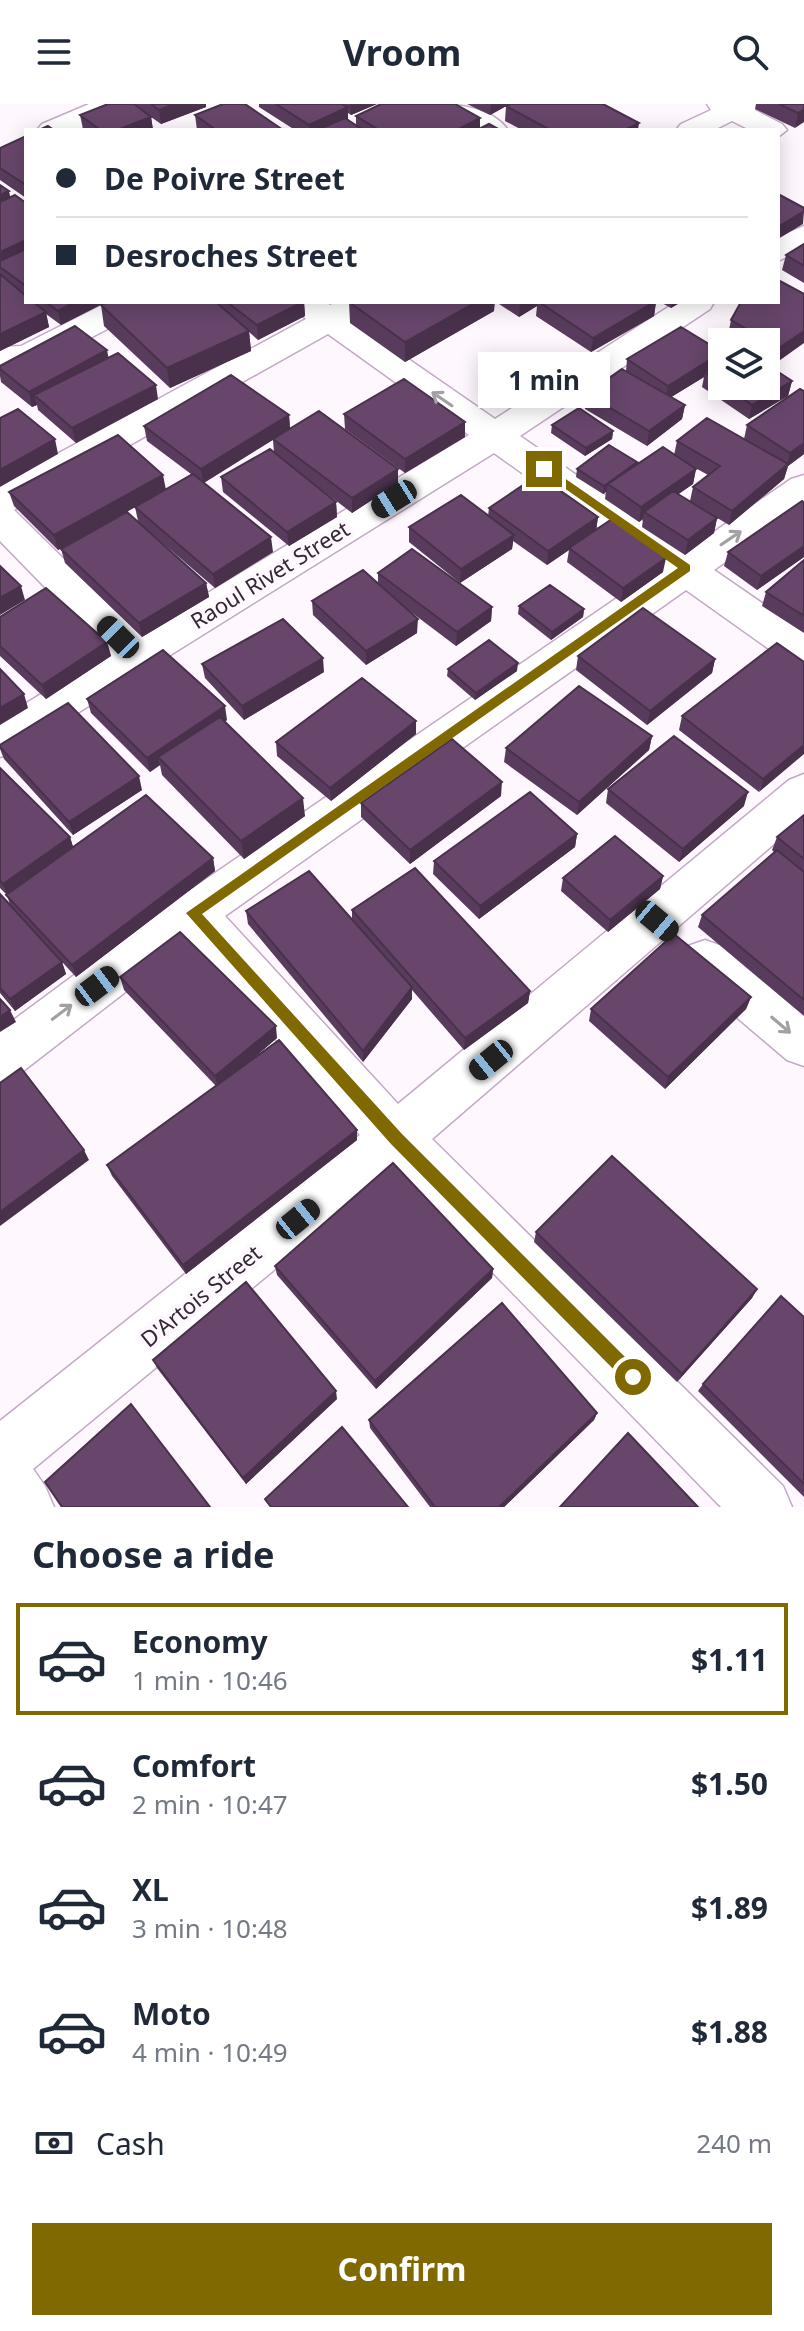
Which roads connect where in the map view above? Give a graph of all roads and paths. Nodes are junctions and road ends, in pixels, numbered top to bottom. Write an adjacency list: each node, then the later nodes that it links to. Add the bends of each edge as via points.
1 (113, 104): 4 (street)
2 (443, 104): 5 (street)
3 (733, 106): 6 (street); 7 (street)
4 (53, 125)
5 (489, 128)
6 (694, 128)
7 (770, 128)
8 (804, 235): 9 (street)
9 (780, 250)
10 (130, 304): 14 (street, via 28,356)
11 (351, 304): 13 (street)
12 (695, 304): 15 (street, Raoul Rivet Street)
13 (316, 311): 15 (street, one-way to 13); 17 (street)
14 (0, 358)
15 (496, 435): 19 (street); 21 (street, Raoul Rivet Street)
16 (804, 488): 19 (street, one-way to 16)
17 (0, 501)
18 (0, 518): 21 (street)
19 (686, 568): 20 (street); 24 (street)
20 (804, 653)
21 (138, 657): 22 (street, Raoul Rivet Street)
22 (0, 740)
23 (804, 792): 25 (street, D'Artois Street)
24 (193, 913): 27 (street, one-way to 24); 28 (street)
25 (657, 921): 26 (street, one-way to 26); 28 (street, D'Artois Street)
26 (804, 1044)
27 (0, 1059)
28 (397, 1139): 29 (street, D'Artois Street); 32 (street)
29 (0, 1458)
30 (0, 1473): 31 (street)
31 (24, 1507)
32 (762, 1507)

